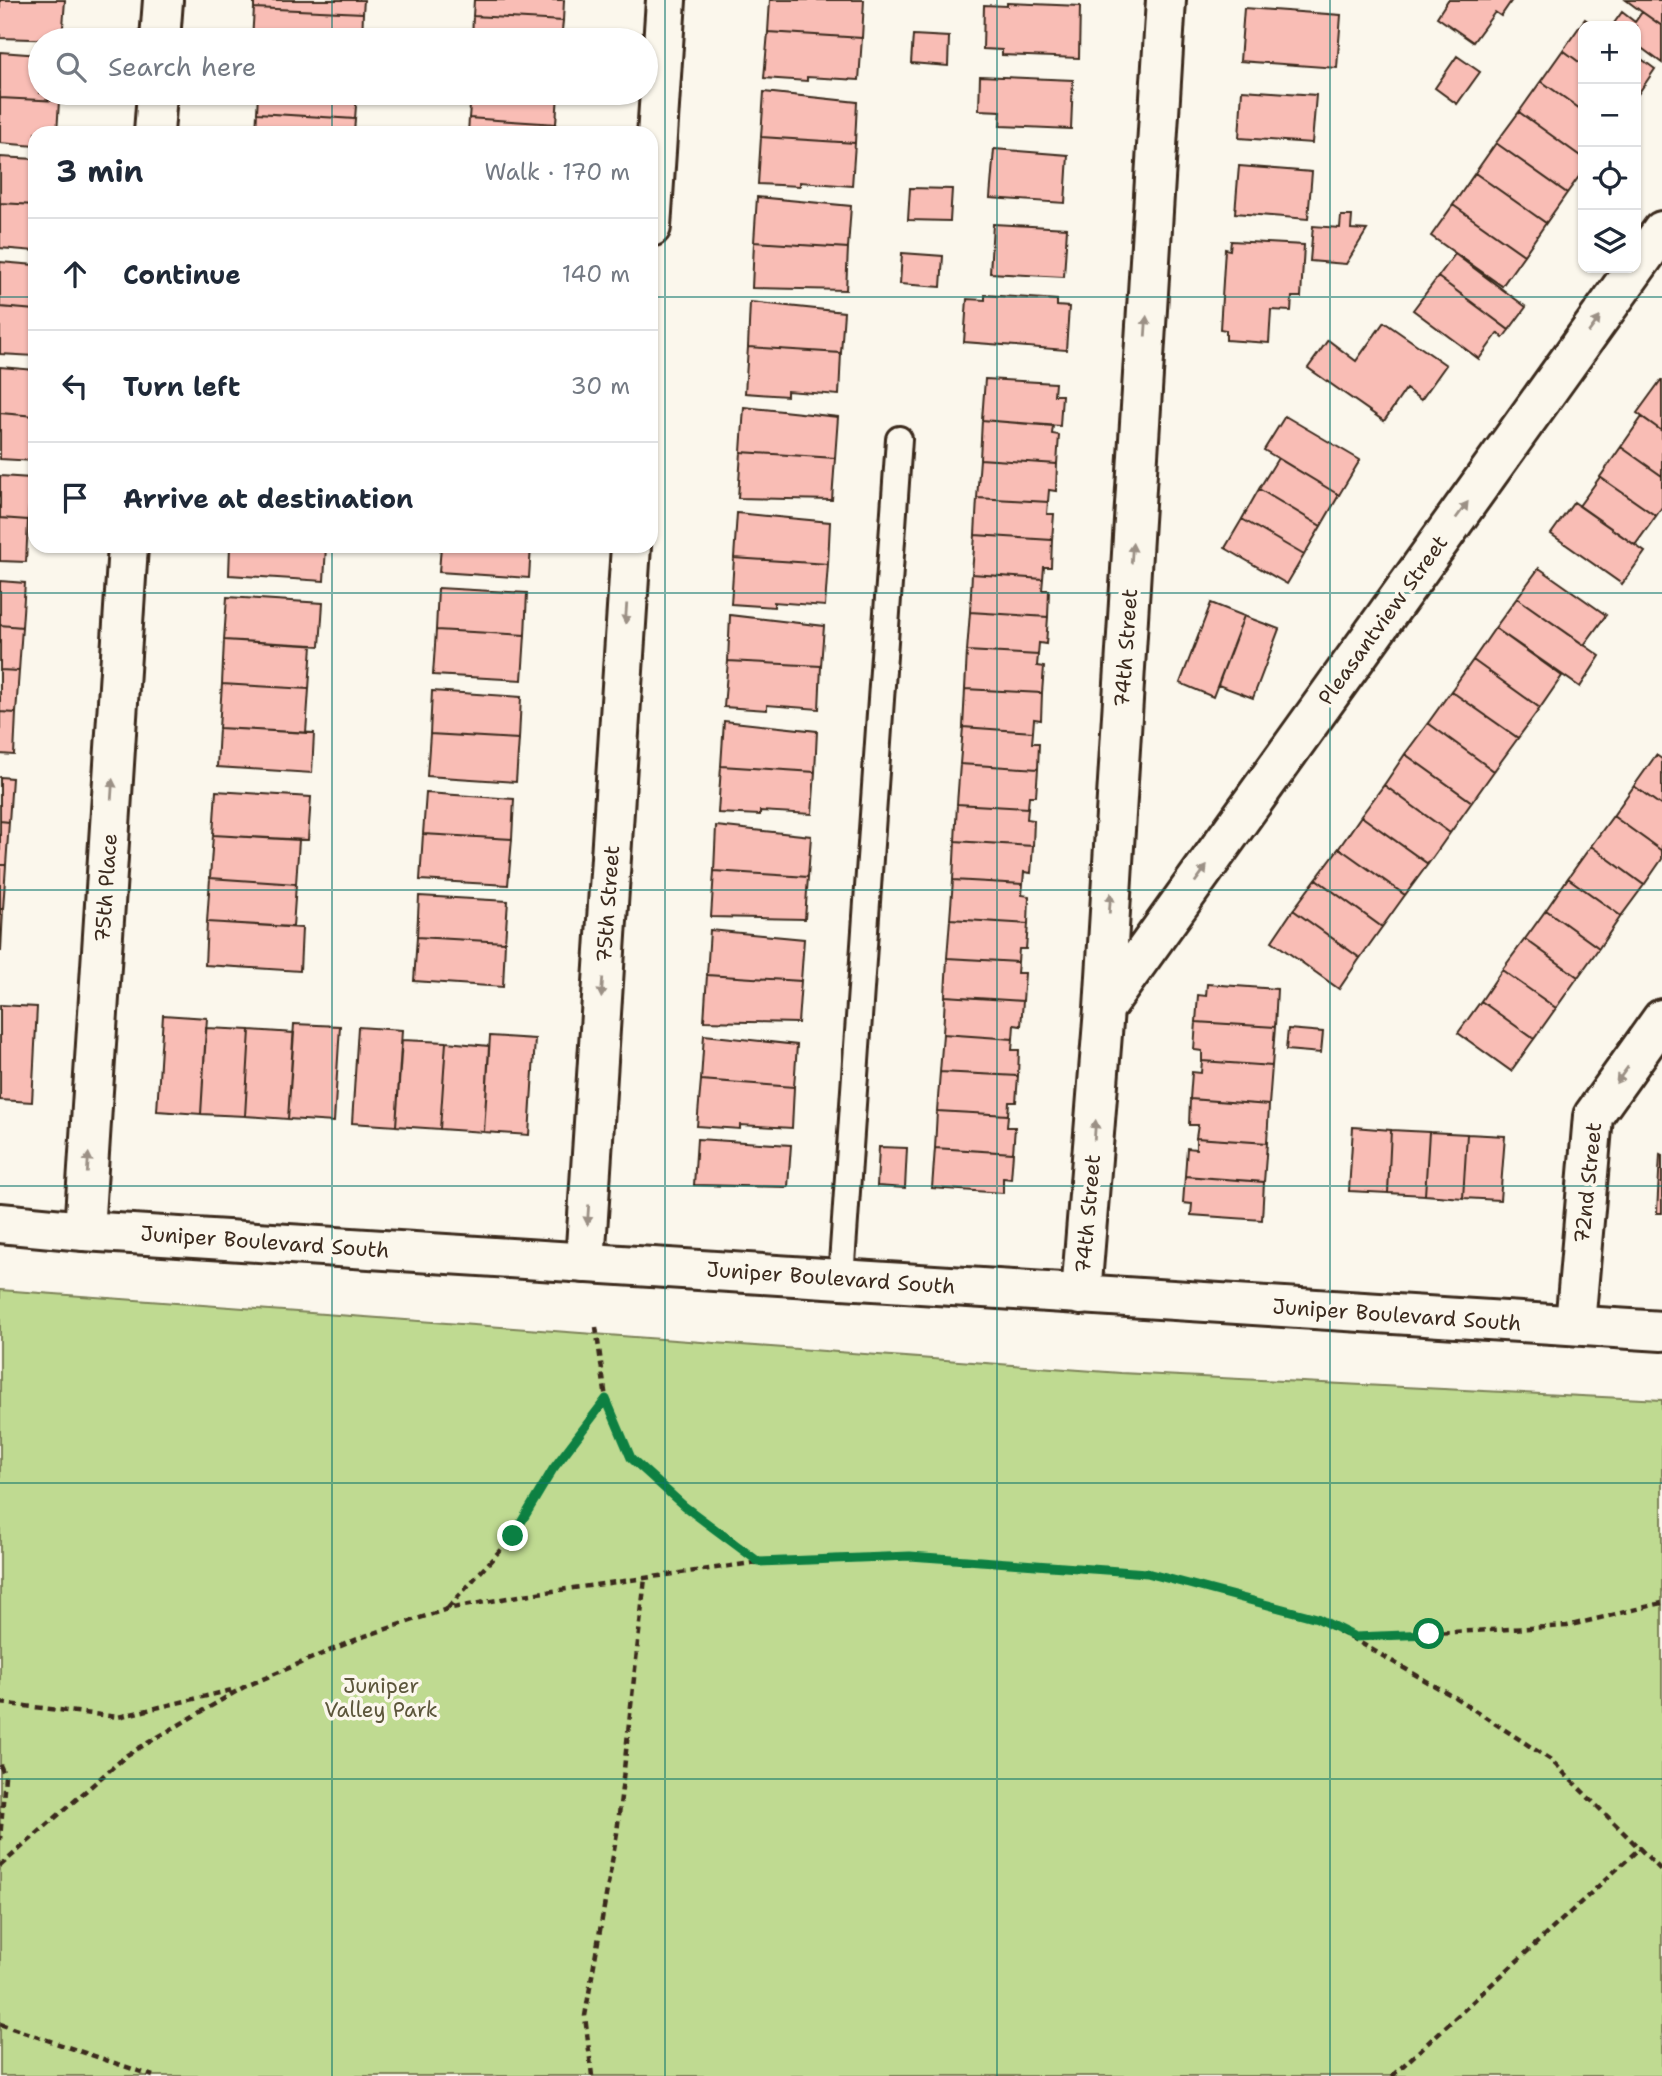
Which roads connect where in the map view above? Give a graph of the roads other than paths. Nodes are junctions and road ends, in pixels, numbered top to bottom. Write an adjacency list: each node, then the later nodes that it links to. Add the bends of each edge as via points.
1 (163, 0): 4 (street)
2 (666, 0): 7 (street)
3 (1166, 0): 12 (street, 74th Street, one-way to 3)
4 (161, 28)
5 (156, 105): 6 (street)
6 (155, 126)
7 (658, 126)
8 (1662, 231): 12 (street, Pleasantview Street, one-way to 8)
9 (899, 439): 17 (lane)
10 (128, 553): 15 (street, 75th Place, one-way to 10)
11 (631, 553): 16 (street, 75th Street, one-way to 16)
12 (1104, 1009): 18 (street, 74th Street, one-way to 12)
13 (1662, 1019): 19 (street, 72nd Street, one-way to 19, via 1592,1116)
14 (0, 1223): 15 (street, Juniper Boulevard South)
15 (84, 1231): 16 (street, Juniper Boulevard South)
16 (585, 1263): 17 (street, Juniper Boulevard South)
17 (841, 1278): 18 (street, Juniper Boulevard South)
18 (1082, 1295): 19 (street, Juniper Boulevard South)
19 (1574, 1325): 20 (street, Juniper Boulevard South)
20 (1662, 1331)

